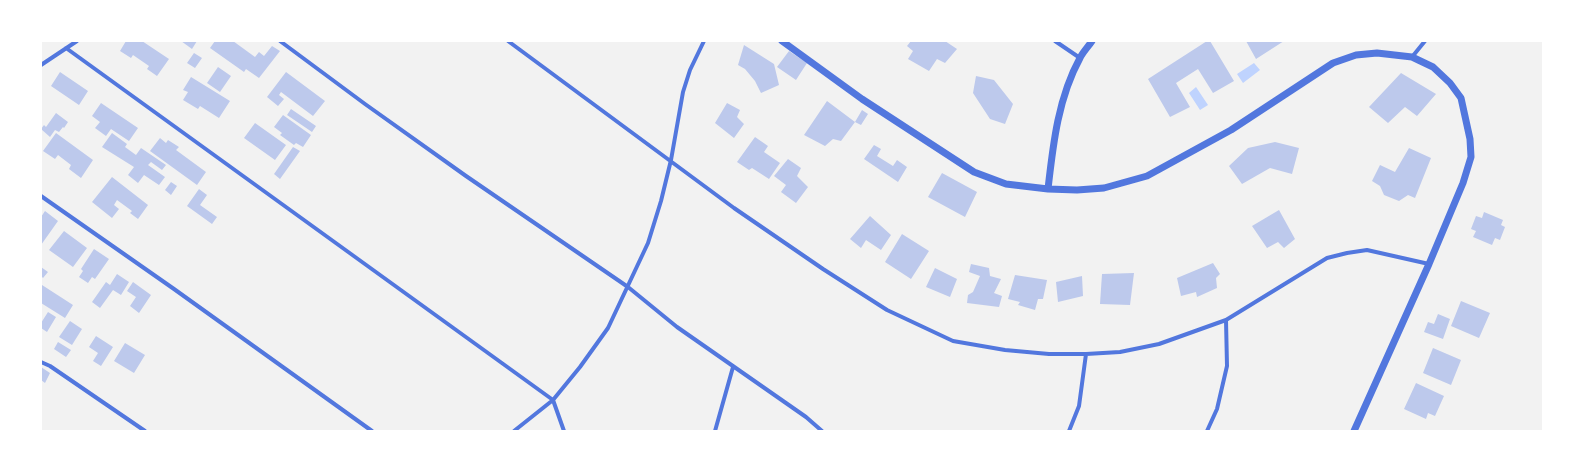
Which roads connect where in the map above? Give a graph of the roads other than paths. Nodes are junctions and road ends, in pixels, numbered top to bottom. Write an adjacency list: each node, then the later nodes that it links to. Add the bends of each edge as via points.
1 (77, 41): 9 (street)
2 (280, 41): 17 (street, via 365,104)
3 (508, 41): 13 (street)
4 (704, 41): 13 (street, via 683,92)
5 (782, 41): 14 (street, via 862,99 974,172 1006,184)
6 (1055, 41): 11 (street)
7 (1092, 41): 11 (street)
8 (1425, 41): 10 (street)
9 (66, 48): 12 (street); 22 (street)
10 (1412, 57): 14 (street, via 1377,53 1356,55 1333,63 1231,130 1147,176 1104,188); 16 (street, via 1433,67 1461,98 1470,139 1471,157 1463,183)
11 (1080, 58): 14 (street, via 1058,120)
12 (41, 65)
13 (671, 160): 17 (street, via 648,243); 19 (street, via 823,269 894,313 953,341 1005,350)
14 (1048, 189)
15 (41, 196): 24 (street)
16 (1429, 264): 18 (street, via 1367,250 1326,258); 31 (street)
17 (628, 287): 21 (street, via 677,327); 22 (street, via 608,328)
18 (1226, 320): 19 (street, via 1159,344 1120,352); 30 (street, via 1228,366 1217,409)
19 (1086, 354): 29 (street, via 1079,406)
20 (41, 362): 23 (street)
21 (733, 367): 27 (street); 28 (street, via 806,417)
22 (553, 400): 25 (street); 26 (street)
23 (145, 431)
24 (372, 431)
25 (514, 431)
26 (564, 431)
27 (715, 431)
28 (822, 431)
29 (1069, 431)
30 (1207, 431)
31 (1354, 431)

